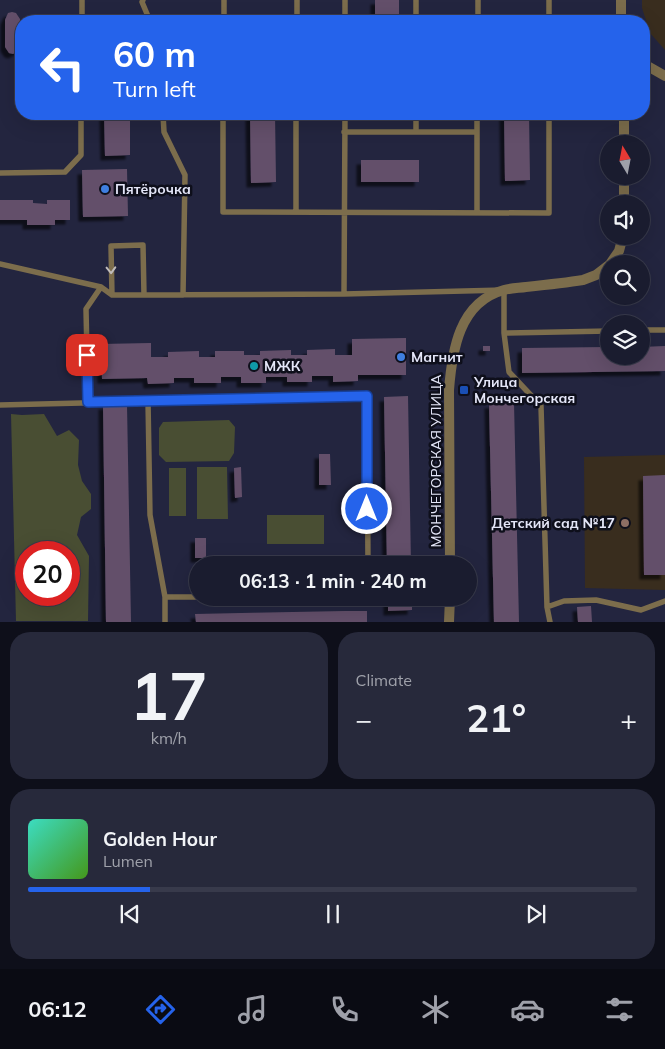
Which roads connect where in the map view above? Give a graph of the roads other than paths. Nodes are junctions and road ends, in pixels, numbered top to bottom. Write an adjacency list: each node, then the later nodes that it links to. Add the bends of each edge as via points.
1 (82, 0): 10 (lane)
2 (143, 0): 11 (lane)
3 (224, 0): 12 (lane)
4 (297, 0): 13 (lane)
5 (345, 0): 14 (lane)
6 (416, 0): 15 (lane)
7 (478, 0): 16 (lane)
8 (549, 0): 17 (lane)
9 (621, 0): 18 (street)
10 (82, 15)
11 (147, 15)
12 (224, 15)
13 (297, 15)
14 (345, 15)
15 (416, 15)
16 (478, 15)
17 (549, 15)
18 (621, 15)
19 (650, 67): 20 (street)
20 (665, 76)
21 (81, 120): 34 (lane, via 81,154 65,172)
22 (163, 120): 45 (lane, via 164,132 185,175)
23 (223, 120): 35 (lane, via 223,212)
24 (296, 120): 35 (lane)
25 (344, 120): 30 (lane)
26 (416, 120): 31 (lane)
27 (477, 120): 32 (lane)
28 (549, 120): 37 (lane, via 549,213)
29 (624, 120): 33 (street)
30 (344, 132): 31 (lane); 36 (lane)
31 (416, 132): 32 (lane)
32 (477, 132): 37 (lane)
33 (624, 135)
34 (0, 173)
35 (296, 212): 36 (lane)
36 (344, 212): 37 (lane); 42 (lane)
37 (477, 213)
38 (0, 264): 40 (lane)
39 (600, 272): 41 (street, МОНЧЕГОРСКАЯ УЛИЦА, via 583,280)
40 (101, 287): 43 (lane); 51 (lane, via 86,309)
41 (504, 290): 42 (lane); 49 (lane); 54 (street, МОНЧЕГОРСКАЯ УЛИЦА, via 484,299 472,310 455,344 449,390)
42 (344, 294): 45 (lane)
43 (112, 295): 44 (lane); 44 (lane, one-way to 43, via 142,245 111,246)
44 (144, 295): 45 (lane)
45 (183, 295)
46 (650, 330): 47 (lane)
47 (665, 330)
48 (600, 331): 49 (lane)
49 (504, 333): 59 (lane, via 509,372 541,406)
50 (148, 401): 51 (lane); 53 (lane, via 367,396); 56 (lane, via 150,516)
51 (88, 402): 52 (lane)
52 (0, 405)
53 (368, 556)
54 (450, 556)
55 (189, 597): 56 (lane)
56 (165, 598): 60 (lane)
57 (665, 600): 59 (lane, via 641,610 596,600 564,601)
58 (450, 606): 61 (street)
59 (547, 607): 62 (lane)
60 (166, 622)
61 (450, 622)
62 (550, 622)

